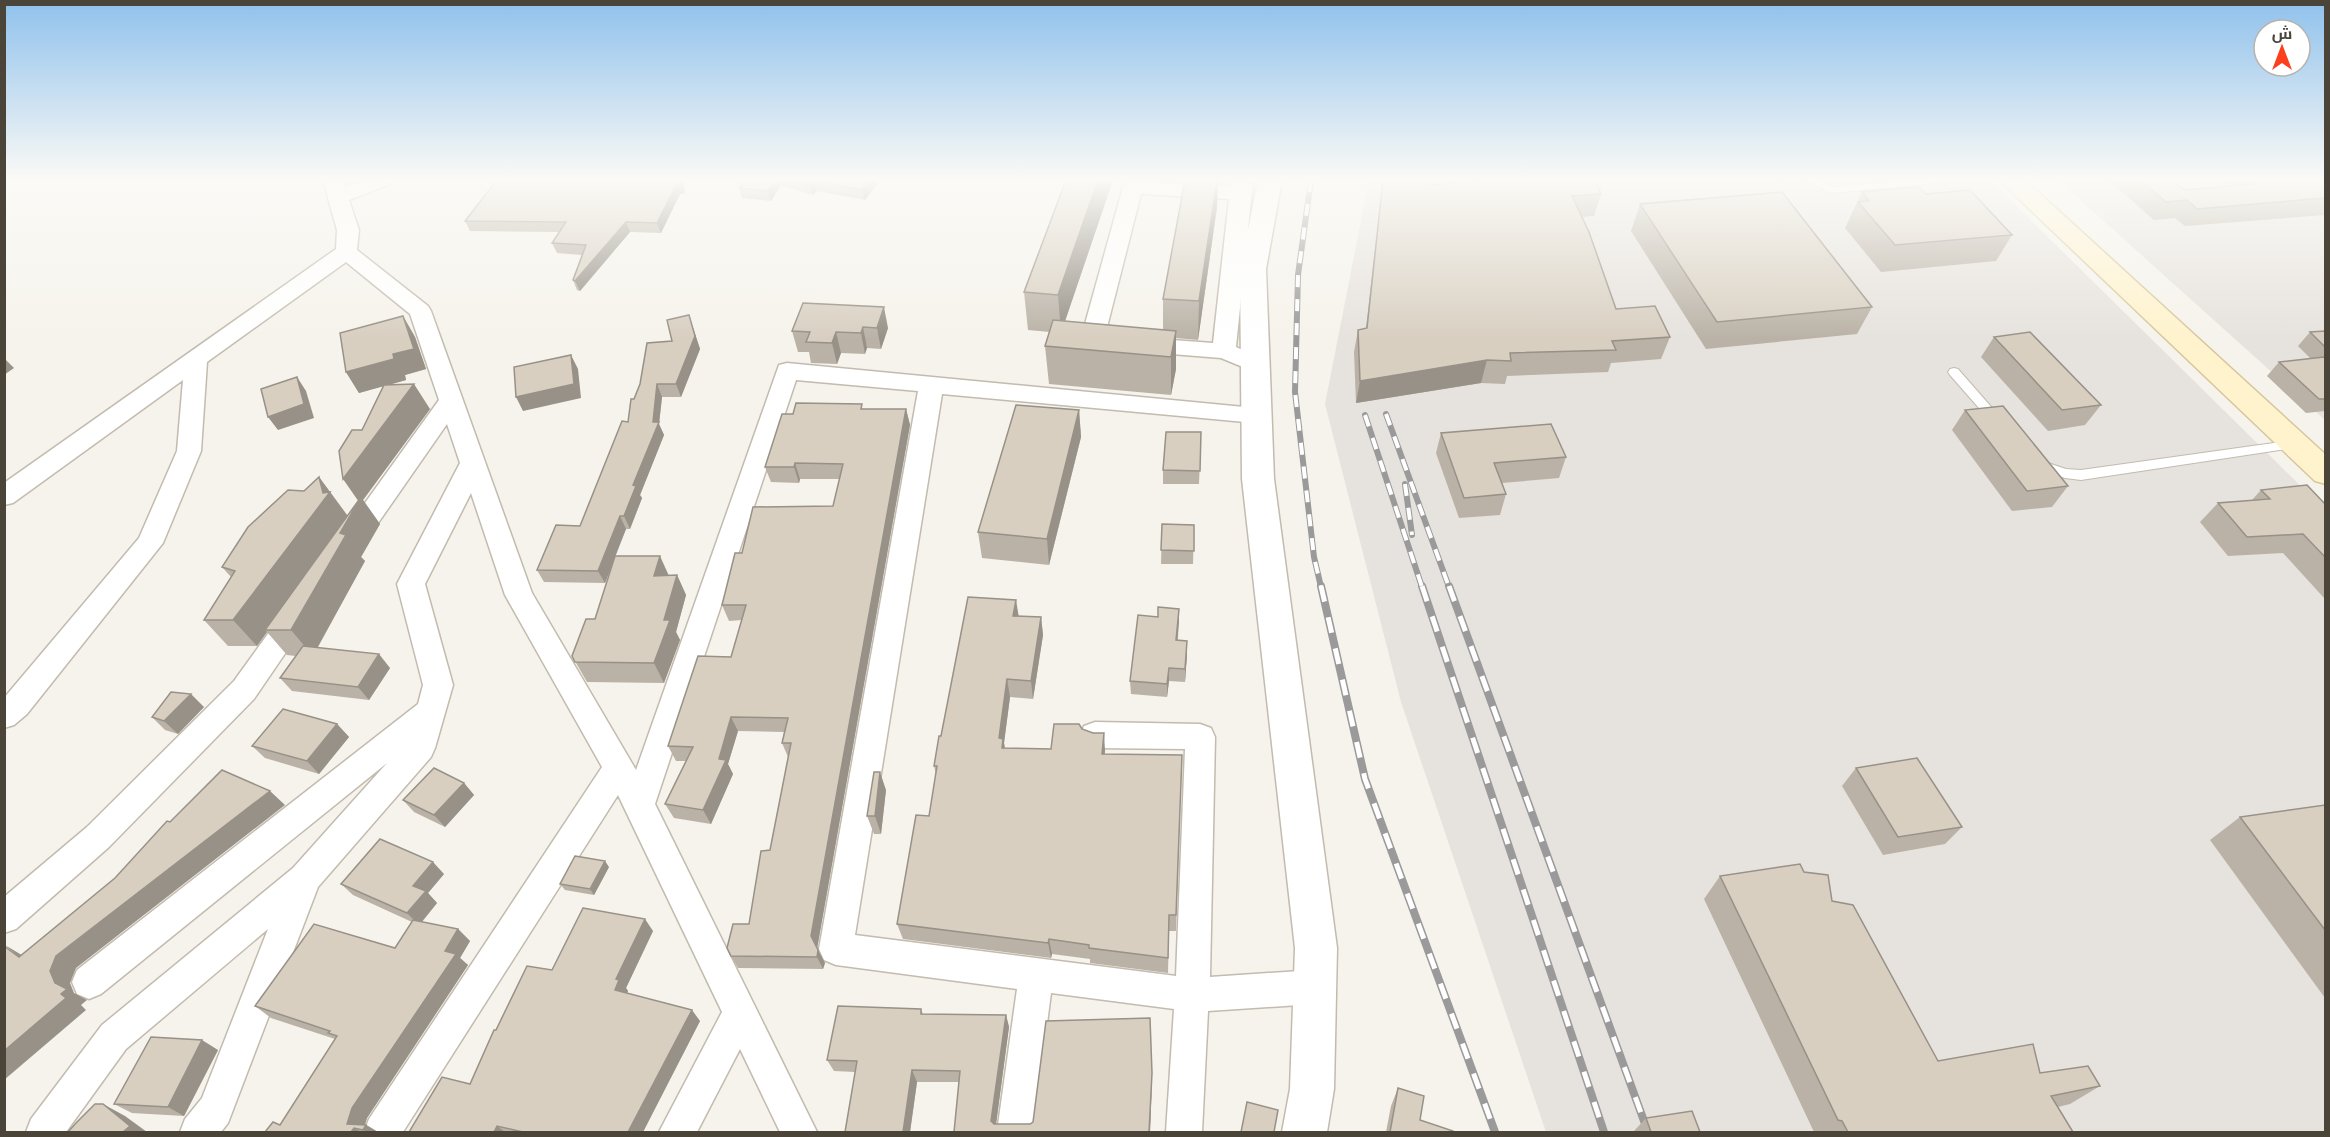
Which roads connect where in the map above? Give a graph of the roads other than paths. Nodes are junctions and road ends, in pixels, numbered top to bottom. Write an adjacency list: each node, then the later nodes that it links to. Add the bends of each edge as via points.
1 (348, 233): 5 (street)
2 (1121, 233): 6 (street, via 1092,342)
3 (1252, 233): 6 (street, via 1253,269)
4 (2068, 233): 13 (main road)
5 (346, 252): 7 (street); 10 (street, via 420,311)
6 (1239, 358): 11 (street)
7 (196, 359): 17 (street); 21 (street, via 189,451 150,543)
8 (1954, 372): 12 (lane)
9 (931, 385): 11 (street); 24 (street, via 786,371); 27 (street, via 836,949)
10 (451, 401): 15 (street); 18 (street)
11 (1256, 415): 29 (street, via 1258,479 1316,948)
12 (2005, 430)
13 (2295, 444): 14 (lane, via 2081,475 2043,466); 16 (main road)
14 (2026, 455)
15 (473, 463): 20 (street, via 411,584 438,685); 23 (street, via 519,595)
16 (2325, 473)
17 (4, 496)
18 (334, 565)
19 (313, 594): 26 (street, via 244,690 98,837)
20 (430, 711): 25 (street, via 420,748); 28 (street)
21 (4, 716)
22 (1095, 735): 30 (street, via 1200,737)
23 (619, 767): 24 (street); 34 (street)
24 (639, 804): 31 (street)
25 (305, 878): 32 (street, via 114,1036); 33 (street, via 215,1110)
26 (4, 918)
27 (1035, 975): 30 (street); 37 (street)
28 (88, 982)
29 (1315, 987): 30 (street); 39 (street, via 1312,1089)
30 (1192, 995): 38 (street)
31 (741, 1012): 35 (street); 36 (street)
32 (44, 1132)
33 (198, 1132)
34 (382, 1132)
35 (677, 1132)
36 (799, 1132)
37 (1015, 1132)
38 (1184, 1132)
39 (1305, 1132)

